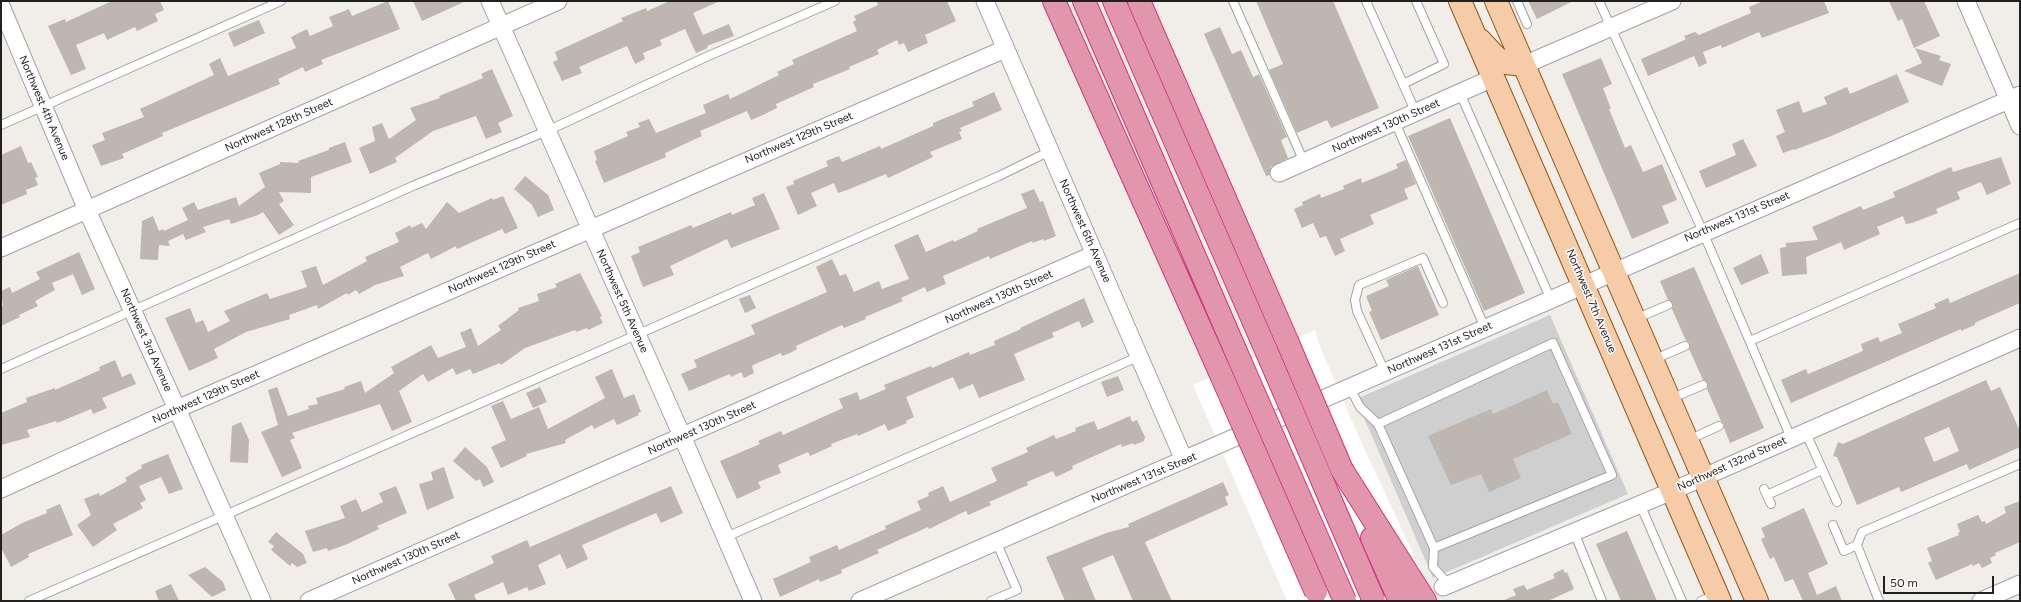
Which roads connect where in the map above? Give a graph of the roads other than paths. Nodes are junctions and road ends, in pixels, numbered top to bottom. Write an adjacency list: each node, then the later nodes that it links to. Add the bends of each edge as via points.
1 (6, 1): 20 (street)
2 (281, 1): 31 (lane)
3 (490, 1): 22 (street, Northwest 5th Avenue)
4 (558, 1): 22 (street, Northwest 128th Street)
5 (835, 1): 36 (lane, via 706,57)
6 (984, 1): 25 (street, Northwest 6th Avenue)
7 (1054, 1): 90 (highway, bridge, via 1219,370)
8 (1084, 1): 98 (highway, bridge)
9 (1114, 1): 99 (highway, bridge)
10 (1139, 1): 73 (highway, bridge)
11 (1233, 1): 38 (lane)
12 (1366, 1): 28 (lane)
13 (1416, 1): 28 (lane, via 1444,64)
14 (1460, 1): 24 (main road, Northwest 7th Avenue)
15 (1496, 1): 26 (main road)
16 (1517, 1): 21 (lane)
17 (1599, 1): 23 (lane)
18 (1672, 1): 23 (street)
19 (1966, 1): 30 (street)
20 (1, 5): 31 (street, Northwest 4th Avenue)
21 (1527, 24)
22 (500, 26): 36 (street, Northwest 5th Avenue); 40 (street, Northwest 128th Street)
23 (1610, 28): 26 (street); 43 (lane)
24 (1472, 30): 26 (main road, via 1497,58 1506,63); 27 (main road, Northwest 7th Avenue)
25 (1005, 49): 37 (street, Northwest 6th Avenue); 42 (street, Northwest 129th Street)
26 (1524, 65): 46 (main road)
27 (1493, 78): 29 (street, Northwest 130th Street); 47 (main road, Northwest 7th Avenue)
28 (1403, 84): 32 (lane)
29 (1460, 92): 32 (street, Northwest 130th Street); 48 (lane)
30 (2014, 97): 35 (street); 43 (street, Northwest 131st Street)
31 (43, 107): 34 (lane); 40 (street, Northwest 4th Avenue)
32 (1416, 112): 33 (street, Northwest 130th Street)
33 (1395, 122): 38 (street, Northwest 130th Street); 53 (lane)
34 (1, 125)
35 (2020, 126)
36 (547, 131): 42 (street, Northwest 5th Avenue); 51 (lane, via 415,186)
37 (1050, 151): 45 (street, Northwest 6th Avenue); 54 (lane, via 992,179)
38 (1304, 162): 39 (street, Northwest 130th Street)
39 (1279, 173)
40 (87, 210): 44 (street, Northwest 128th Street); 51 (street, Northwest 3rd Avenue)
41 (2020, 223): 56 (lane)
42 (590, 229): 54 (street, Northwest 5th Avenue); 65 (street, Northwest 129th Street)
43 (1703, 232): 46 (street, Northwest 131st Street); 56 (lane)
44 (1, 248)
45 (1095, 254): 58 (street, Northwest 6th Avenue); 69 (street, Northwest 130th Street)
46 (1614, 271): 47 (street, Northwest 131st Street); 52 (main road)
47 (1584, 285): 48 (street, Northwest 131st Street); 77 (main road, Northwest 7th Avenue)
48 (1551, 300): 53 (street, Northwest 131st Street)
49 (1443, 303): 61 (lane, via 1423,258 1360,285 1355,300 1357,311)
50 (1668, 305): 52 (lane)
51 (133, 311): 60 (lane); 65 (street, Northwest 3rd Avenue)
52 (1635, 319): 59 (main road)
53 (1485, 328): 61 (street, Northwest 131st Street)
54 (636, 333): 69 (street, Northwest 5th Avenue); 81 (lane)
55 (2020, 338): 68 (street, Northwest 132nd Street)
56 (1750, 341): 68 (lane)
57 (1685, 346): 59 (lane)
58 (1140, 356): 71 (street, Northwest 6th Avenue); 84 (lane)
59 (1653, 360): 64 (main road)
60 (1, 369)
61 (1385, 372): 63 (street, Northwest 131st Street)
62 (1702, 385): 64 (lane)
63 (1350, 388): 66 (lane, via 1360,407); 71 (street, Northwest 131st Street)
64 (1670, 399): 70 (main road)
65 (178, 409): 76 (street, Northwest 129th Street); 81 (street, Northwest 3rd Avenue)
66 (1378, 424): 87 (lane); 87 (lane, via 1554,343 1612,475)
67 (1719, 426): 70 (lane)
68 (1798, 435): 74 (lane); 75 (street, Northwest 132nd Street)
69 (682, 436): 84 (street, Northwest 5th Avenue); 94 (street, Northwest 130th Street)
70 (1688, 440): 75 (main road)
71 (1184, 460): 85 (street, Northwest 131st Street)
72 (2020, 464): 86 (lane, via 1862,532)
73 (1342, 470): 100 (highway); 101 (highway)
74 (1822, 470): 78 (lane); 80 (lane, via 1766,492)
75 (1704, 476): 77 (street, Northwest 132nd Street); 104 (main road)
76 (1, 489)
77 (1672, 491): 79 (street, Northwest 132nd Street); 91 (main road, Northwest 7th Avenue)
78 (1837, 502)
79 (1640, 504): 83 (street, Northwest 132nd Street); 103 (lane)
80 (1771, 504)
81 (224, 514): 92 (lane); 93 (street, Northwest 3rd Avenue)
82 (1833, 525): 86 (lane, via 1844,551)
83 (1574, 532): 89 (street, Northwest 132nd Street); 102 (lane)
84 (726, 537): 95 (street, Northwest 5th Avenue)
85 (996, 541): 96 (street, Northwest 131st Street); 97 (lane, via 1017,590)
86 (1857, 545): 105 (lane)
87 (1434, 548): 89 (lane, via 1433,567)
88 (2020, 584): 106 (street)
89 (1446, 586)
90 (1317, 598)
91 (1713, 599)
92 (29, 601)
93 (262, 601)
94 (309, 601)
95 (753, 601)
96 (860, 601)
97 (991, 601)
98 (1345, 601)
99 (1374, 601)
100 (1400, 601)
101 (1425, 601)
102 (1602, 601)
103 (1682, 601)
104 (1757, 601)
105 (1879, 601)
106 (1981, 601)

